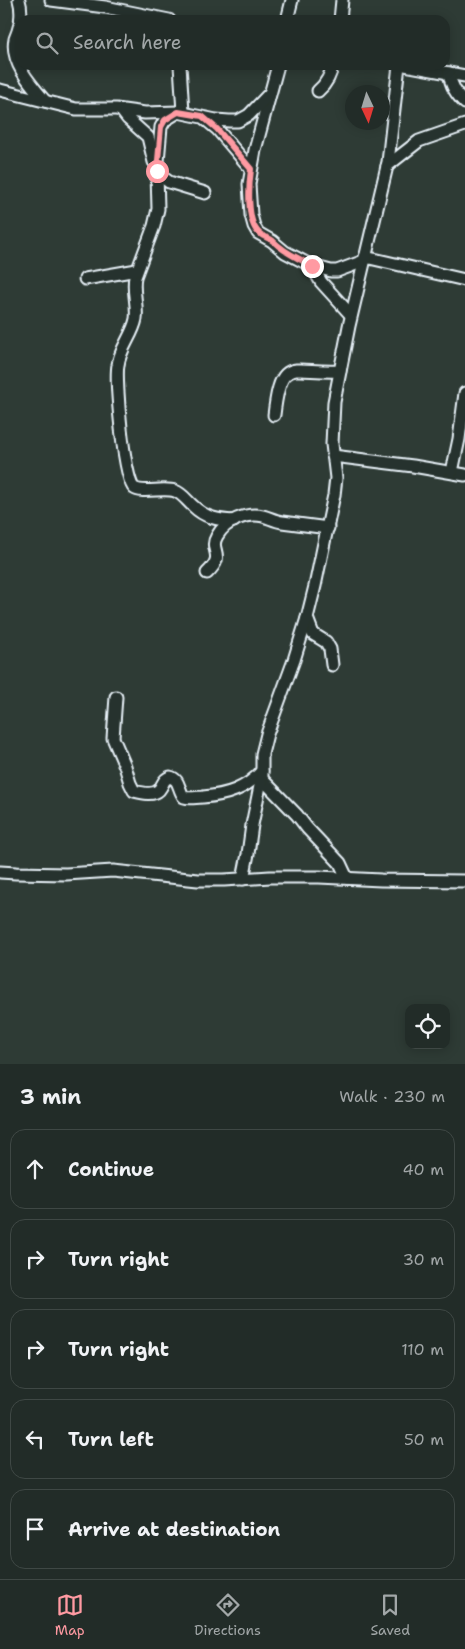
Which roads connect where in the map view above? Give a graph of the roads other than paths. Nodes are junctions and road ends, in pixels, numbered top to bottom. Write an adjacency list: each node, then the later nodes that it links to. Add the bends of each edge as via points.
1 (19, 0): 5 (street)
2 (51, 0): 6 (street)
3 (292, 0): 7 (street)
4 (342, 0): 8 (street)
5 (20, 15)
6 (144, 15)
7 (288, 15)
8 (340, 15)
9 (22, 70): 20 (street)
10 (180, 70): 23 (street)
11 (277, 70): 19 (street)
12 (331, 70): 18 (street, via 328,80)
13 (398, 70): 26 (street)
14 (432, 70): 15 (street)
15 (448, 73): 16 (street); 21 (street, via 456,94)
16 (465, 76)
17 (0, 90): 20 (street)
18 (318, 91)
19 (271, 92): 24 (street, via 249,115 238,121); 27 (street)
20 (45, 102): 22 (street, via 76,109)
21 (465, 103)
22 (121, 110): 23 (street); 28 (street, via 148,137)
23 (180, 112): 24 (street); 28 (street, via 165,120 161,127)
24 (202, 116): 27 (street)
25 (465, 125): 26 (street, via 419,141)
26 (387, 166): 30 (street)
27 (251, 169): 31 (street, via 251,215 258,233)
28 (157, 172): 29 (street, via 169,182); 32 (street, via 158,209)
29 (205, 193)
30 (365, 259): 31 (street, via 337,271); 34 (street); 35 (street)
31 (312, 266): 35 (street)
32 (137, 270): 33 (street); 42 (street, via 134,284 136,319 117,366 124,449 131,484 137,490 176,491 208,517)
33 (85, 279)
34 (465, 280)
35 (351, 315): 36 (street)
36 (340, 372): 38 (street, via 296,369 286,373 279,384); 39 (street, via 333,418)
37 (465, 393): 40 (street)
38 (274, 415)
39 (333, 456): 40 (street); 43 (street, via 336,478)
40 (452, 472): 41 (street)
41 (465, 475)
42 (234, 521): 43 (street, via 255,515 279,522); 44 (street, via 215,538 217,560)
43 (328, 528): 45 (street)
44 (207, 573)
45 (307, 618): 46 (street, via 313,634 326,642 330,649); 48 (street, via 267,734 262,754)
46 (332, 665)
47 (116, 697): 48 (street, via 114,738 134,790 153,793 170,777 175,778 184,797 214,796 232,792)
48 (262, 775): 50 (street, via 340,863); 51 (street)
49 (0, 872): 51 (street, via 66,874 113,871 198,880)
50 (347, 878): 51 (street); 52 (street)
51 (243, 879)
52 (465, 881)

